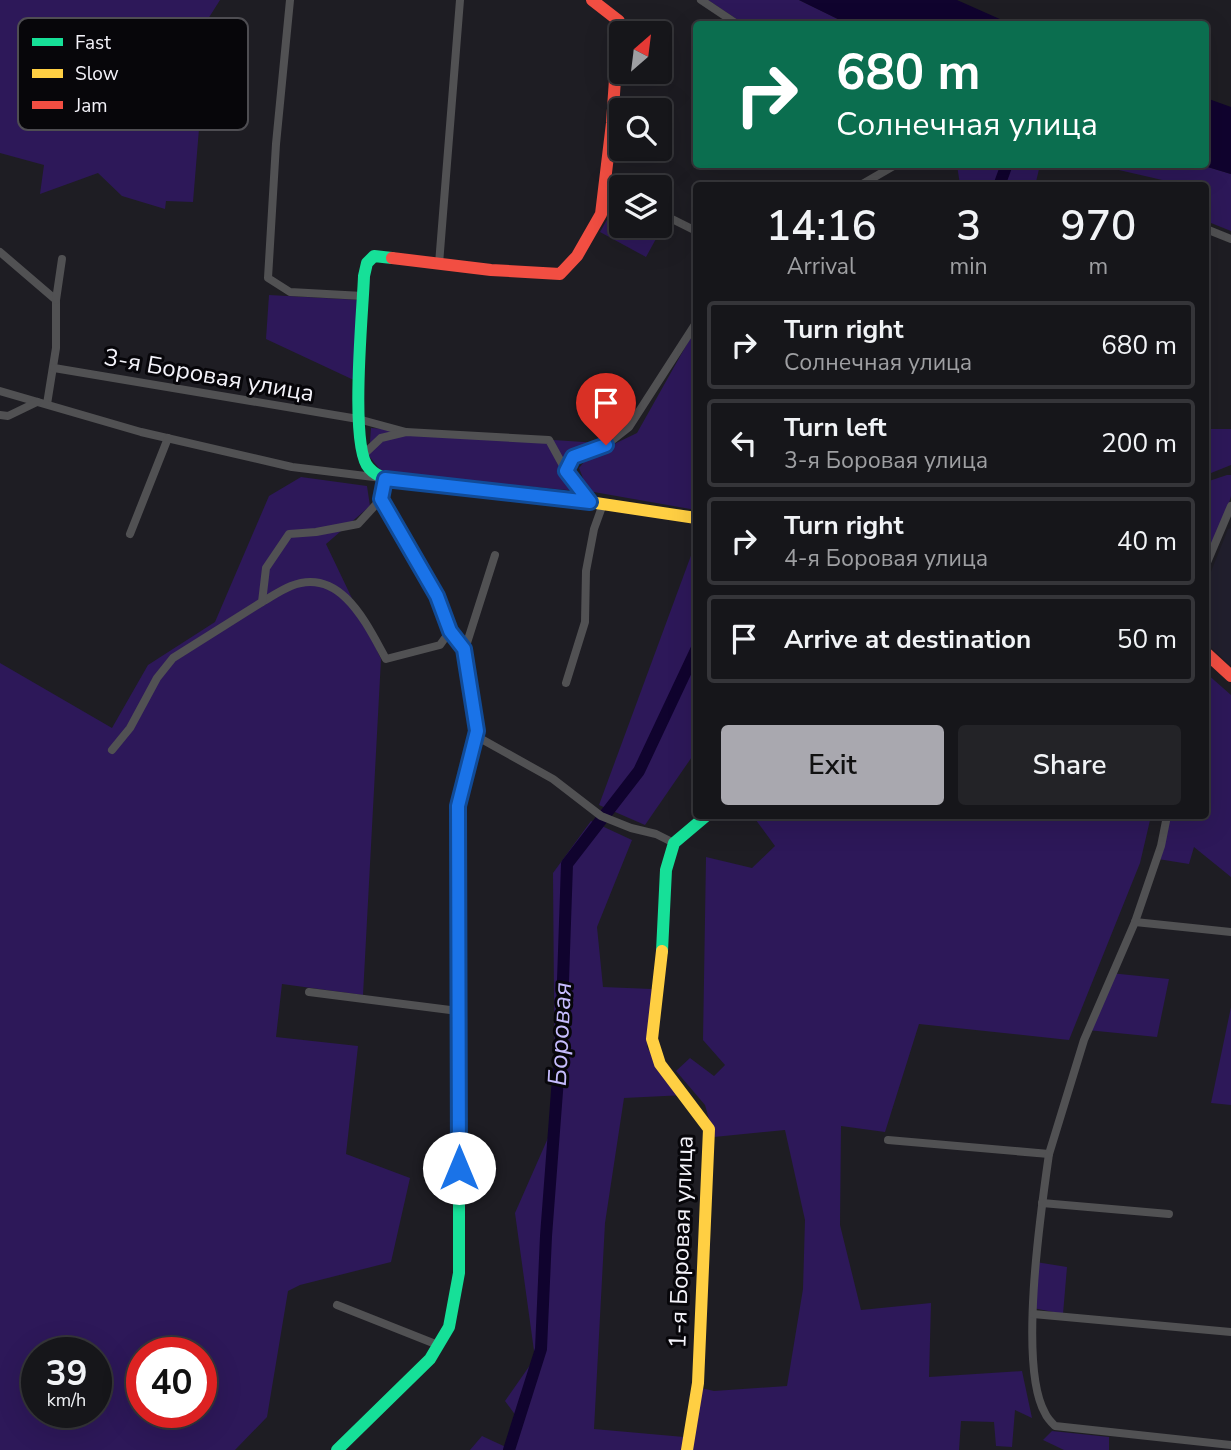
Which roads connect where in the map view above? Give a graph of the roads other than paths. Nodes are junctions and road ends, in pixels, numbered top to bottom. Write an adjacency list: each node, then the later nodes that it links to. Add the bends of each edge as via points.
1 (290, 0): 15 (street, via 268,278 290,292)
2 (460, 0): 14 (street)
3 (592, 0): 14 (street, via 619,21 601,214 577,256 560,274)
4 (701, 0): 5 (street)
5 (732, 21)
6 (890, 168): 7 (street)
7 (866, 182)
8 (672, 219): 9 (street)
9 (693, 230)
10 (1209, 230): 11 (street)
11 (1231, 239)
12 (0, 252): 16 (street)
13 (62, 259): 16 (street)
14 (439, 264): 15 (street, via 374,256 367,263)
15 (363, 296): 23 (street)
16 (56, 300): 18 (street)
17 (693, 328): 27 (street, via 629,427 606,445 573,457)
18 (54, 368): 21 (street); 23 (street, 3-я Боровая улица)
19 (0, 391): 20 (street)
20 (37, 402): 21 (street); 22 (street, via 8,416)
21 (47, 404): 25 (street)
22 (0, 415)
23 (358, 419): 24 (street, 3-я Боровая улица); 26 (street)
24 (406, 432): 26 (street, via 381,438); 27 (street, via 550,440)
25 (168, 438): 28 (street, via 292,467); 33 (street)
26 (362, 456): 28 (street, via 368,467)
27 (566, 471): 30 (street)
28 (385, 479): 29 (street); 30 (street)
29 (381, 499): 36 (street, via 358,524 289,534 266,568); 37 (street, via 437,596)
30 (596, 503): 32 (street); 41 (street, via 586,571 585,622)
31 (1230, 510): 35 (street)
32 (693, 518)
33 (130, 534)
34 (495, 555): 38 (street)
35 (1209, 558)
36 (262, 602): 37 (street, via 293,585 318,583 341,591 386,659 440,645); 43 (street, via 173,658)
37 (450, 631): 38 (street)
38 (464, 649): 42 (street)
39 (1209, 656): 40 (street)
40 (1231, 676)
41 (566, 682)
42 (476, 736): 46 (street, via 553,779 601,816); 50 (street, via 458,806)
43 (112, 750)
44 (702, 819): 46 (street)
45 (1166, 819): 47 (street)
46 (674, 843): 61 (street, 1-я Боровая улица, via 666,870 652,1039 660,1065 709,1129 698,1382)
47 (1135, 922): 48 (street); 52 (street, via 1084,1040)
48 (1231, 932)
49 (309, 992): 50 (street)
50 (458, 1011): 58 (street, via 459,1273 449,1327)
51 (888, 1140): 52 (street)
52 (1049, 1154): 53 (street)
53 (1042, 1203): 54 (street); 56 (street)
54 (1169, 1214)
55 (337, 1305): 58 (street)
56 (1033, 1314): 57 (street); 59 (street, via 1038,1395 1055,1426)
57 (1231, 1332)
58 (438, 1345): 60 (street, via 430,1359)
59 (1231, 1445)
60 (337, 1450)
61 (687, 1450)

